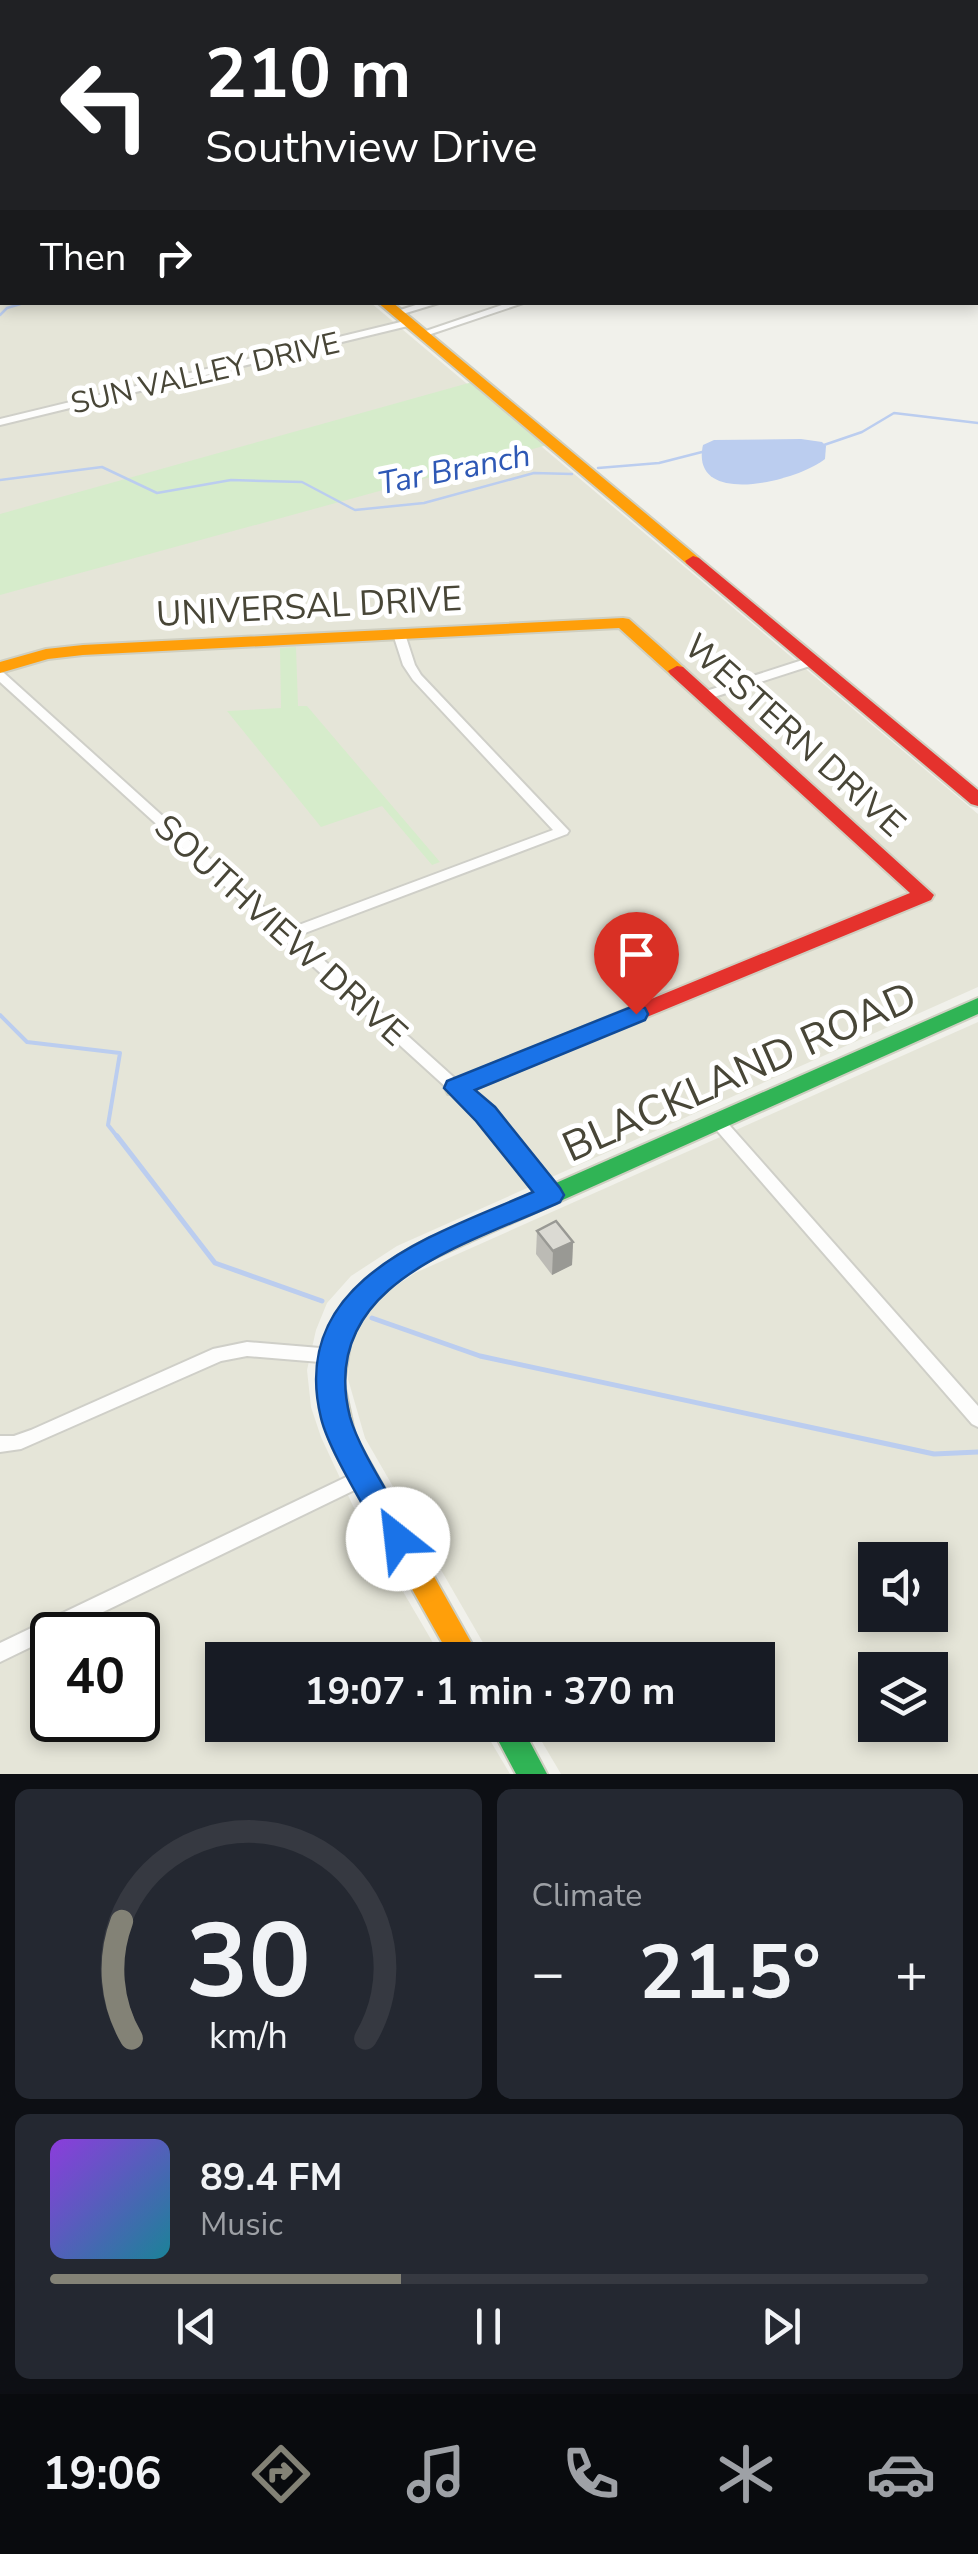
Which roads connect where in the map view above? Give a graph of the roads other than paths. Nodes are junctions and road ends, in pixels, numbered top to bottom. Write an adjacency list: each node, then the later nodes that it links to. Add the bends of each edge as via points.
1 (431, 305): 3 (street)
2 (500, 305): 3 (street)
3 (402, 318): 4 (street, SUN VALLEY DRIVE); 7 (street)
4 (0, 422)
5 (623, 623): 6 (street, UNIVERSAL DRIVE); 9 (street, WESTERN DRIVE)
6 (399, 634): 8 (street, UNIVERSAL DRIVE, via 83,650 46,654); 11 (street, via 417,677 562,831)
7 (812, 661): 9 (street); 10 (street)
8 (0, 672): 11 (street, SOUTHVIEW DRIVE)
9 (704, 696): 13 (street, WESTERN DRIVE, via 924,895)
10 (978, 800)
11 (286, 935): 13 (street, SOUTHVIEW DRIVE)
12 (978, 1005): 14 (street, BLACKLAND ROAD)
13 (456, 1088): 15 (street, SOUTHVIEW DRIVE, via 486,1114)
14 (718, 1122): 15 (street, BLACKLAND ROAD); 17 (street)
15 (551, 1195): 16 (street, BLACKLAND ROAD, via 388,1272 357,1302)
16 (332, 1356): 18 (street, via 247,1349 219,1354 15,1444); 19 (street, BLACKLAND ROAD, via 336,1421)
17 (978, 1418)
18 (0, 1444)
19 (364, 1477): 20 (street, BLACKLAND ROAD); 21 (street)
20 (458, 1642)
21 (0, 1653)
22 (512, 1742): 23 (street)
23 (526, 1772)

